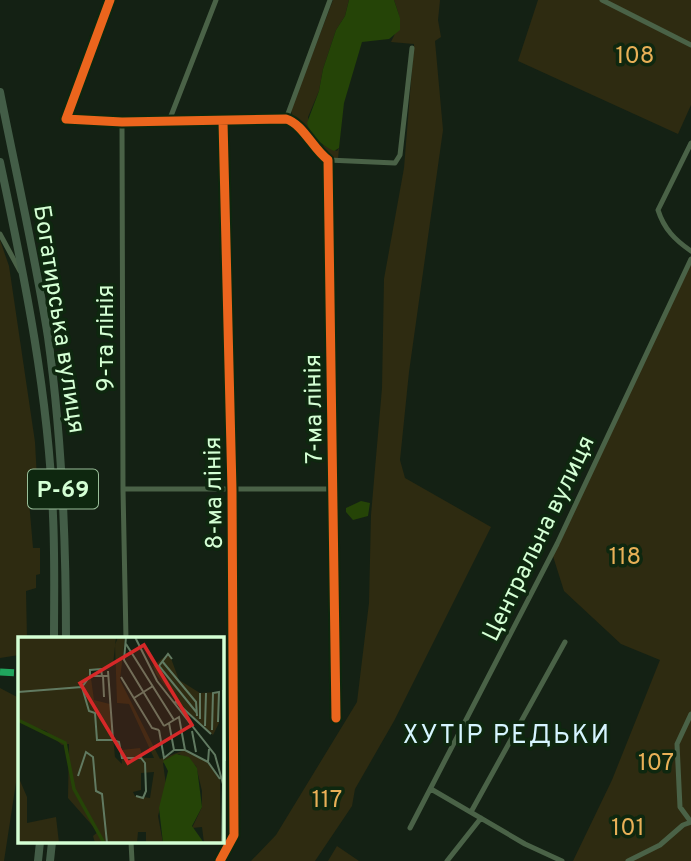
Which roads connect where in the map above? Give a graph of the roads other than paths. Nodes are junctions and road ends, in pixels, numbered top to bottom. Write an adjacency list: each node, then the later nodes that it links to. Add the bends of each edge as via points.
1 (110, 0): 11 (street, via 66,118)
2 (216, 0): 9 (street)
3 (330, 0): 8 (street)
4 (602, 0): 5 (street)
5 (691, 45)
6 (412, 48): 13 (street, via 398,159 391,165)
7 (0, 92): 23 (main road, Богатирська вулиця / Р-69, via 41,294 58,425)
8 (286, 119): 10 (street); 13 (street, via 294,121)
9 (169, 121): 10 (street); 11 (street)
10 (223, 121): 21 (street, 8-ма лінія)
11 (122, 122): 19 (street, 9-та лінія)
12 (691, 144): 16 (street, via 658,210 675,240)
13 (328, 160): 20 (street, 7-ма лінія)
14 (0, 162): 18 (main road, Богатирська вулиця / Р-69)
15 (0, 234): 18 (street)
16 (691, 251)
17 (691, 259): 28 (street, Центральна вулиця, via 557,544)
18 (24, 278): 22 (main road, Богатирська вулиця / Р-69, via 51,487)
19 (123, 489): 21 (street); 24 (street, 9-та лінія)
20 (333, 489): 21 (street); 27 (street, 7-ма лінія)
21 (232, 490): 33 (street, 8-ма лінія, via 234,835)
22 (54, 637)
23 (66, 637)
24 (126, 637)
25 (565, 642): 29 (street)
26 (691, 714): 31 (street, via 677,744 680,807)
27 (335, 718)
28 (431, 789): 29 (street); 32 (street, Центральна вулиця)
29 (471, 812): 30 (street)
30 (481, 818): 34 (street); 35 (street)
31 (691, 822): 36 (street)
32 (410, 828)
33 (220, 861)
34 (447, 861)
35 (562, 861)
36 (628, 861)

